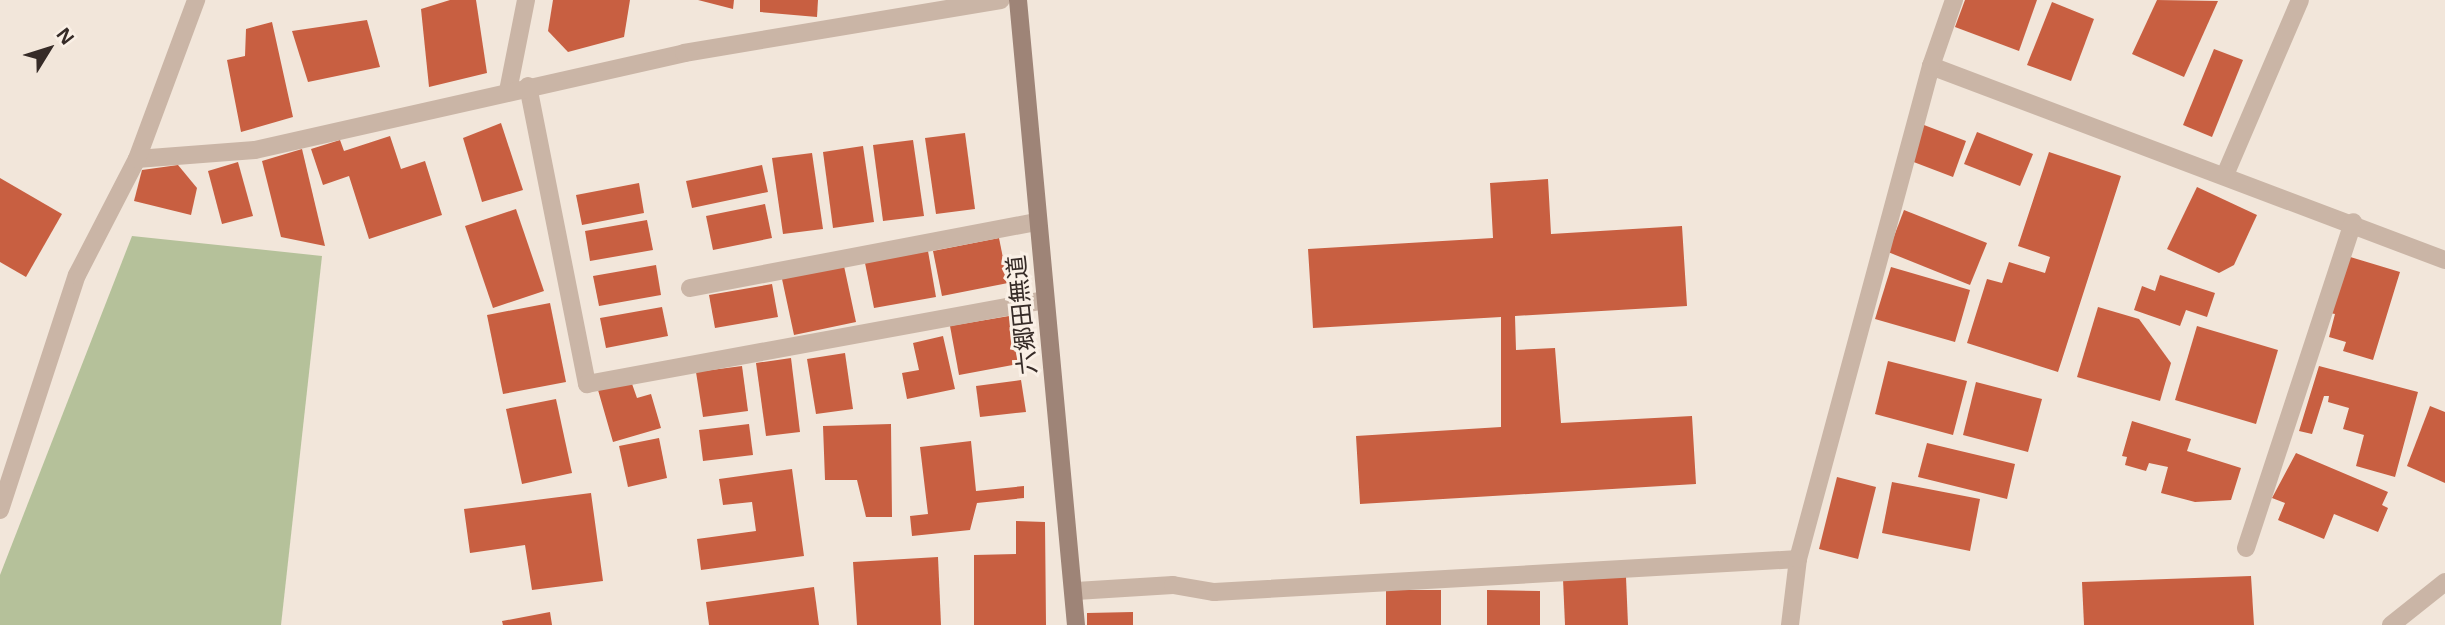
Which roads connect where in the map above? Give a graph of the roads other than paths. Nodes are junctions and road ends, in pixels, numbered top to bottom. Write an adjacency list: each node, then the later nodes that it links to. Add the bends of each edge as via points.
1 (196, 0): 10 (street)
2 (526, 0): 9 (street)
3 (1001, 0): 8 (street, via 684,53)
4 (1018, 0): 12 (street, 六郷田無道)
5 (1954, 0): 7 (street)
6 (2300, 0): 11 (street)
7 (1931, 66): 11 (street); 19 (street)
8 (528, 86): 9 (street); 16 (street, via 587,384)
9 (508, 91): 10 (street, via 255,150)
10 (137, 159): 17 (street, via 78,275)
11 (2225, 174): 13 (street)
12 (1037, 222): 15 (street); 16 (street, 六郷田無道)
13 (2353, 222): 14 (street); 18 (street)
14 (2445, 260)
15 (690, 288)
16 (1044, 300): 21 (street, 六郷田無道)
17 (0, 510)
18 (2246, 548)
19 (1798, 559): 21 (street, via 1214,592 1173,585); 23 (street)
20 (2445, 582): 24 (street)
21 (1076, 591): 22 (street, 六郷田無道)
22 (1076, 625)
23 (1790, 625)
24 (2391, 625)

